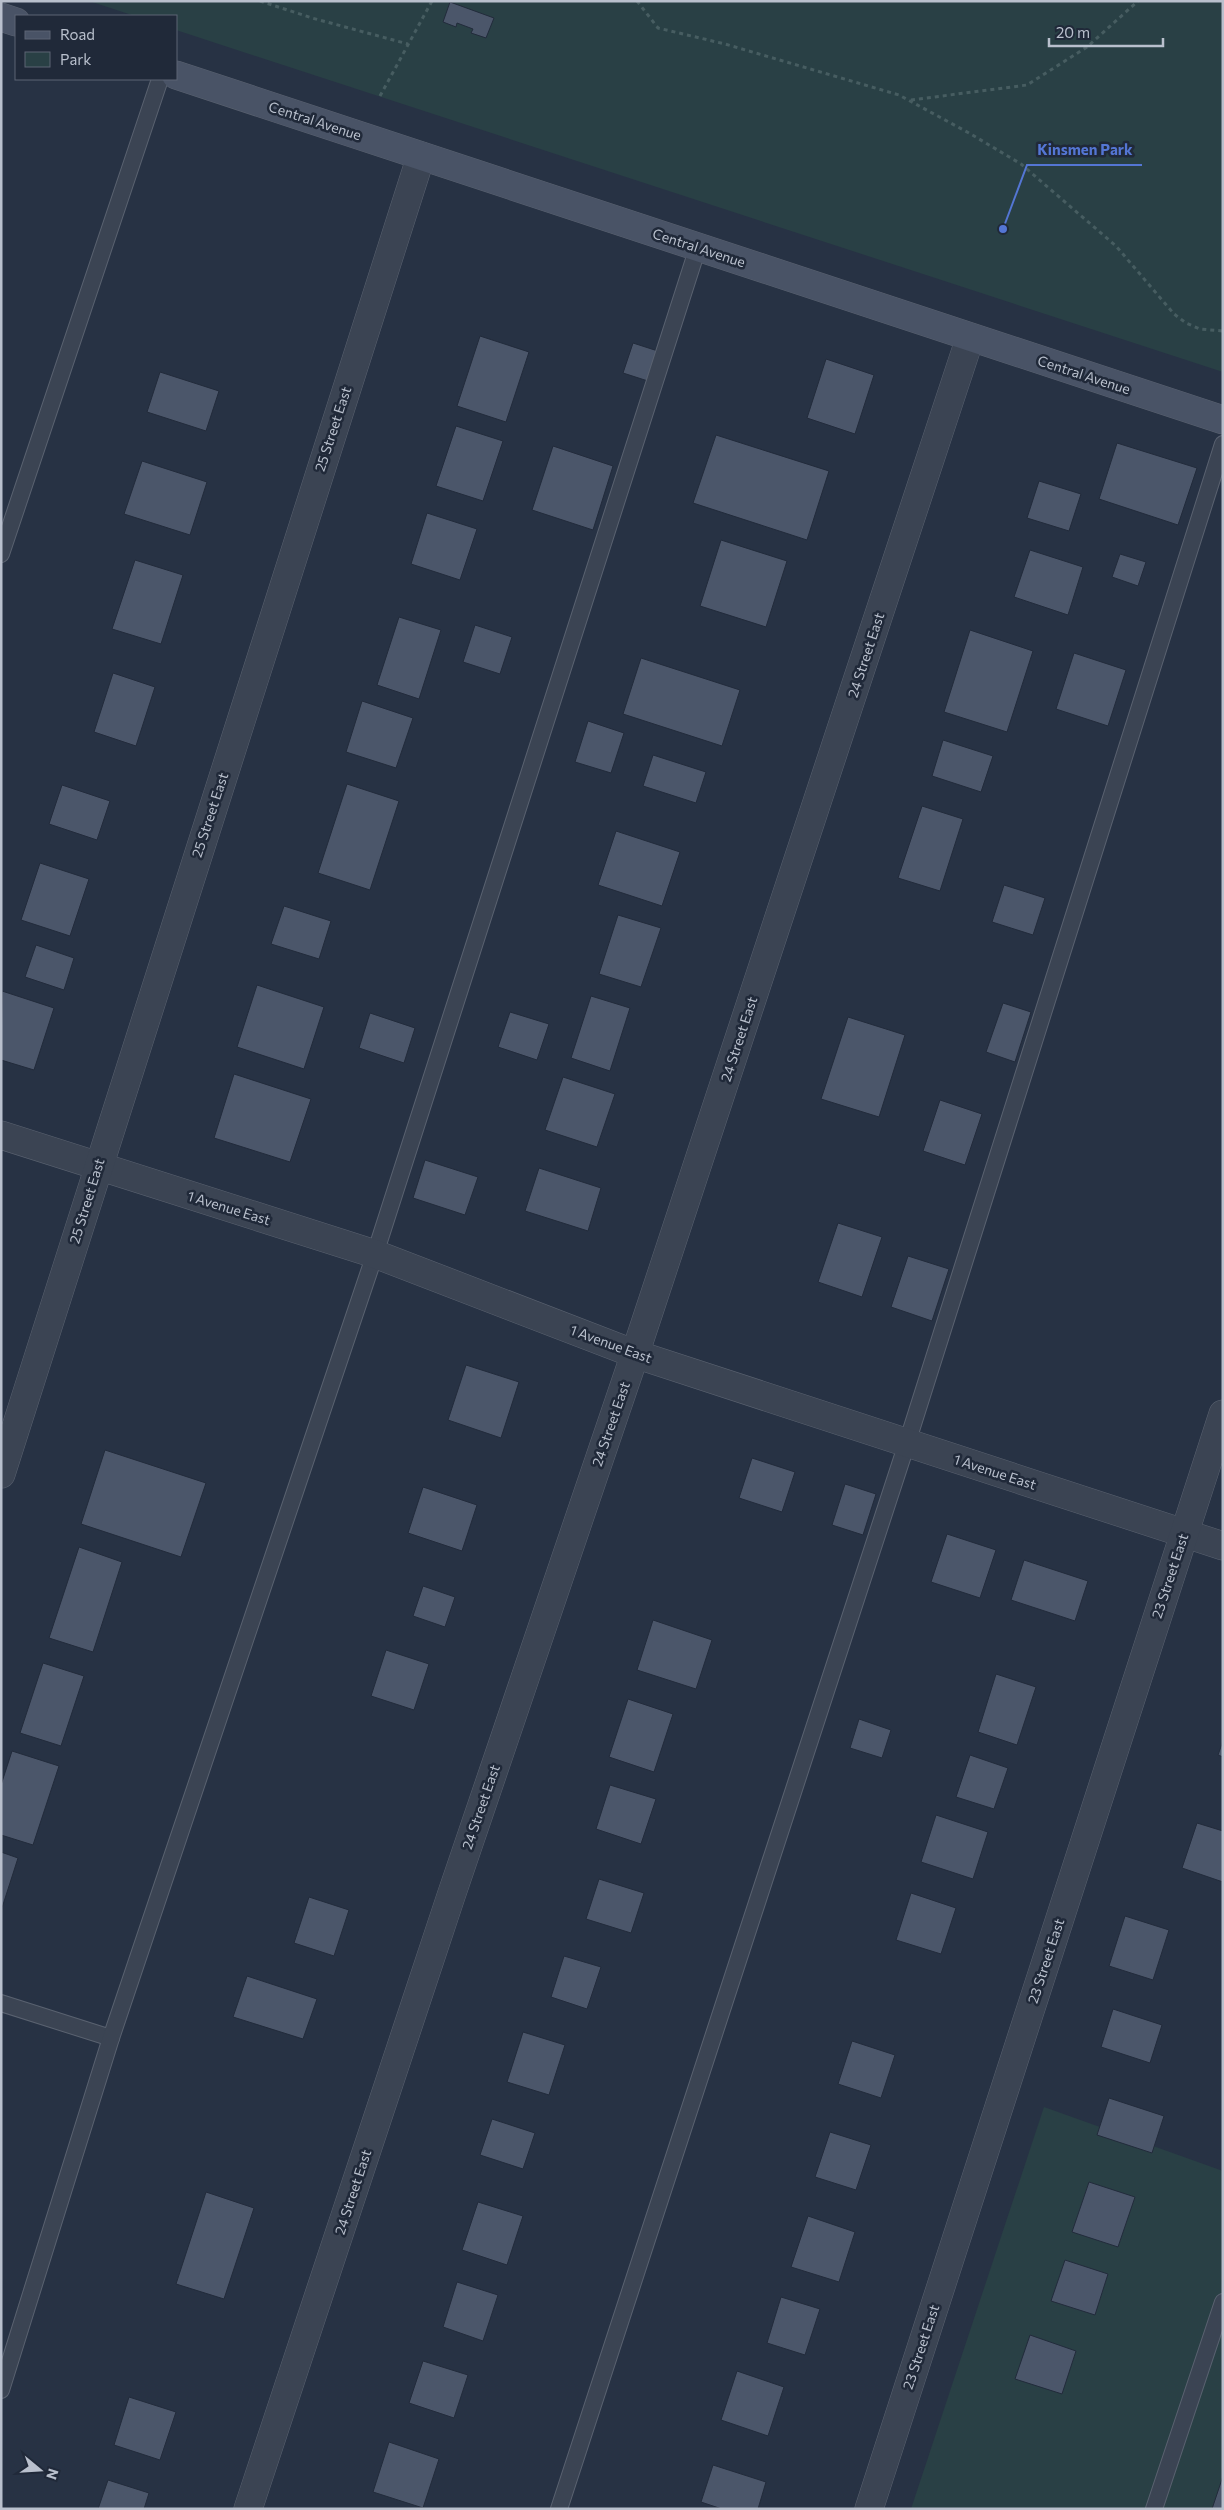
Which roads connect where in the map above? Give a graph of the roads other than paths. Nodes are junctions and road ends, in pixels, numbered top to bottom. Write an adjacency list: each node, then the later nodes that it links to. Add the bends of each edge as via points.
1 (1, 17): 2 (street)
2 (15, 22)
3 (178, 76): 5 (street, Central Avenue)
4 (160, 80): 10 (lane)
5 (421, 156): 6 (street, Central Avenue); 12 (street, 25 Street East)
6 (698, 247): 7 (street, Central Avenue); 13 (lane)
7 (970, 338): 8 (street, Central Avenue); 14 (street, 24 Street East)
8 (1223, 420)
9 (1223, 444): 16 (lane)
10 (1, 554)
11 (1, 1135): 12 (street, 1 Avenue East)
12 (97, 1167): 13 (street, 1 Avenue East); 17 (street, 25 Street East)
13 (375, 1254): 14 (street, 1 Avenue East); 21 (lane)
14 (635, 1354): 16 (street, 1 Avenue East); 24 (street, 24 Street East)
15 (1223, 1414): 18 (street, 23 Street East)
16 (907, 1443): 18 (street, 1 Avenue East); 25 (lane)
17 (1, 1474)
18 (1184, 1534): 19 (street, 1 Avenue East); 26 (street, 23 Street East)
19 (1223, 1546)
20 (1, 2003): 21 (lane)
21 (111, 2038): 23 (lane)
22 (1223, 2302): 27 (lane)
23 (1, 2390)
24 (248, 2509)
25 (559, 2509)
26 (869, 2509)
27 (1154, 2509)

